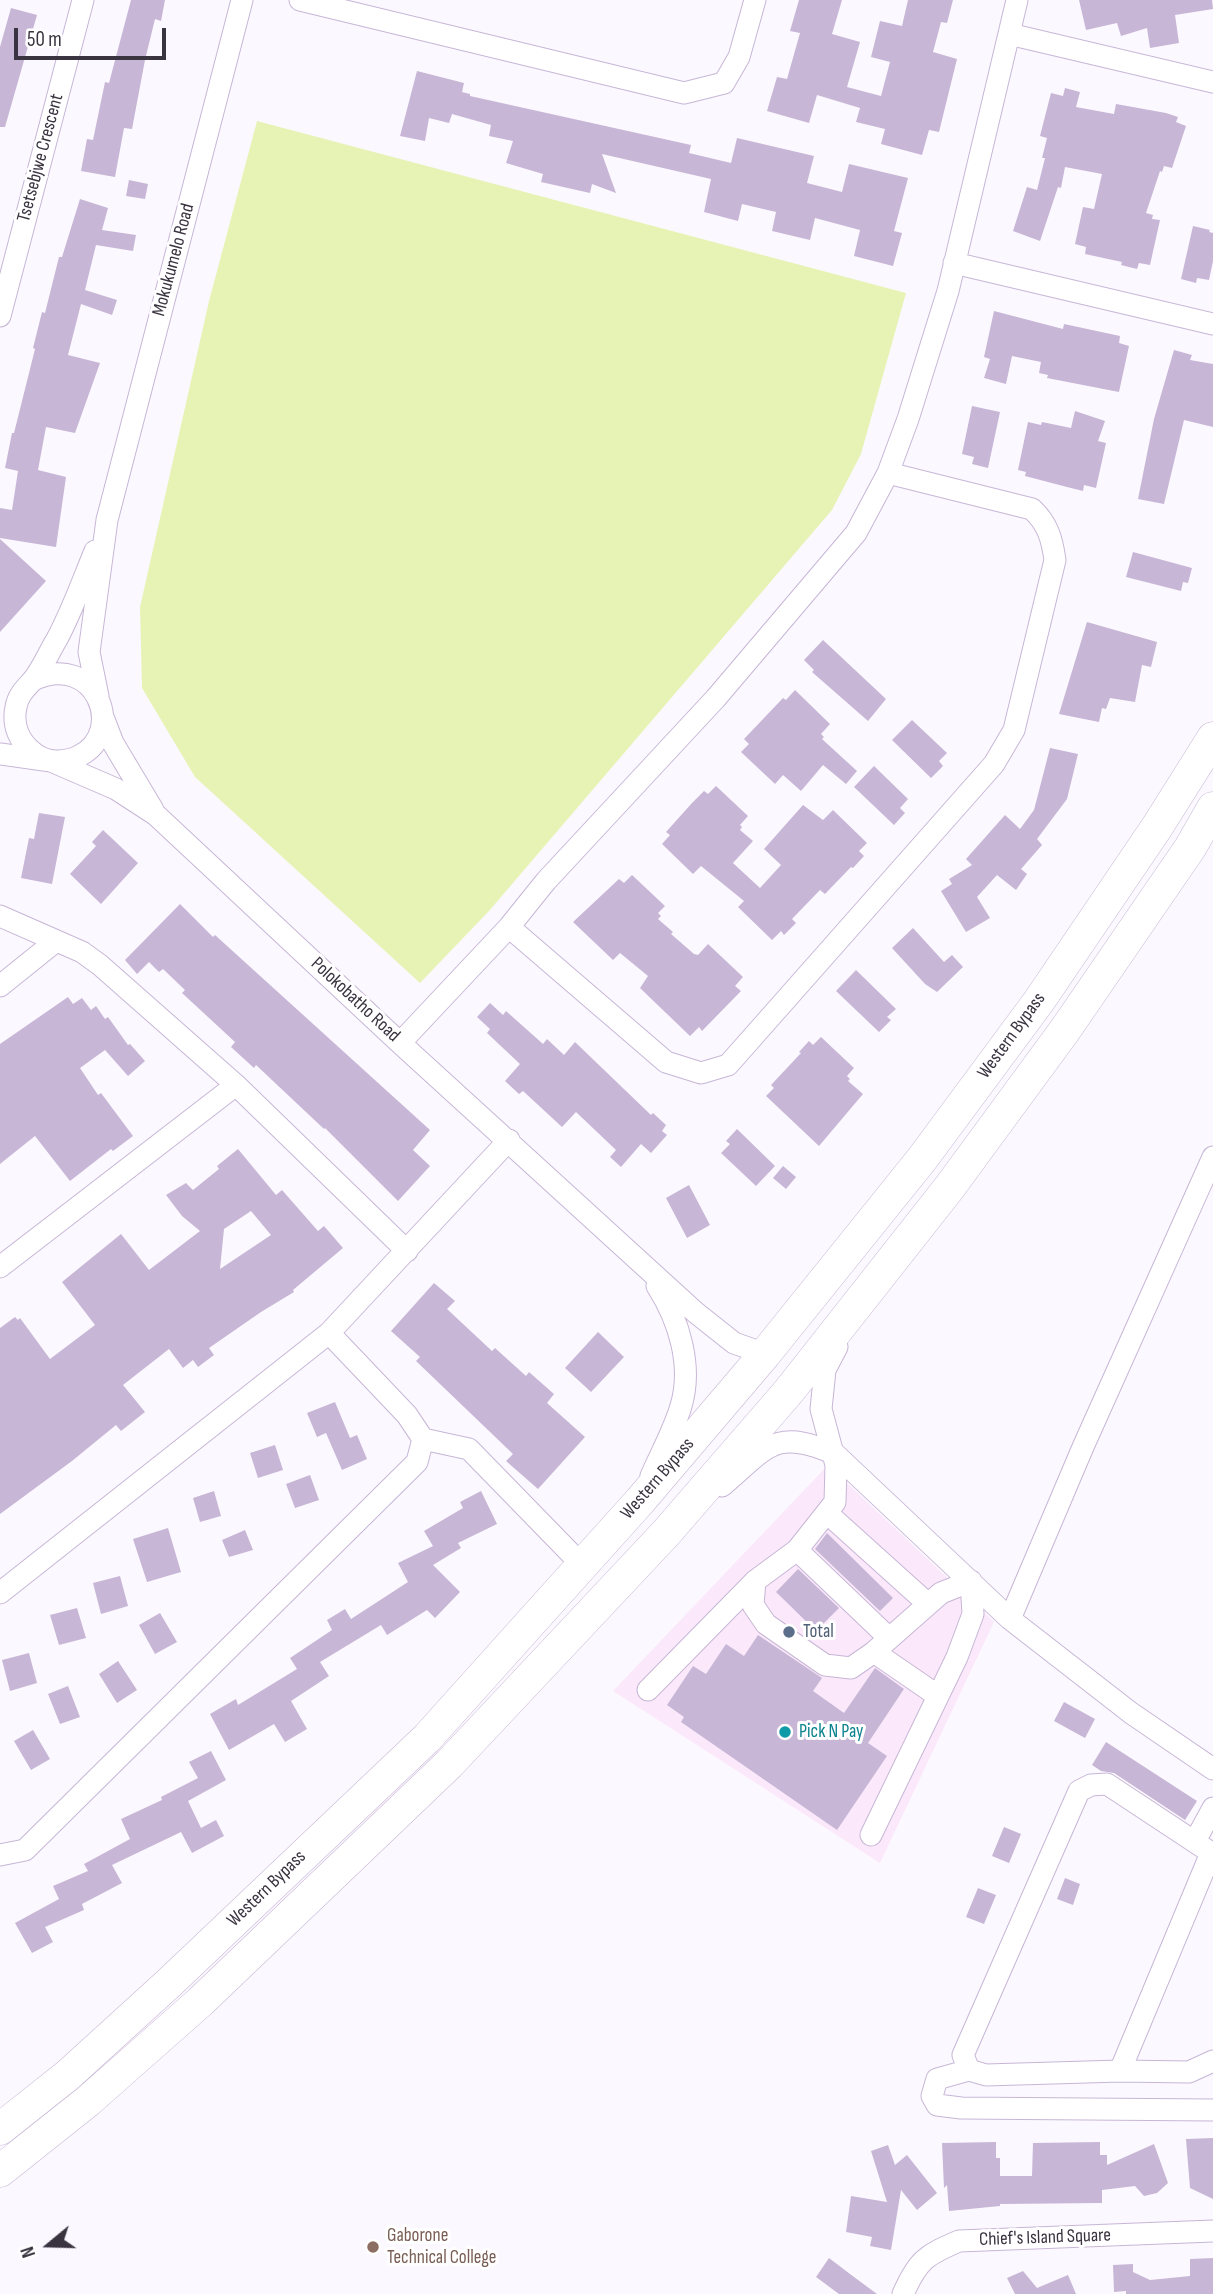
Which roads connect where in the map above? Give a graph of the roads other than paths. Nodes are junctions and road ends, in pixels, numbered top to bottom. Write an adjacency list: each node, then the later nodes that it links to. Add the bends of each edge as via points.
1 (83, 0): 9 (street, Tsetsebjwe Crescent)
2 (242, 0): 12 (street, Mokukumelo Road)
3 (300, 0): 4 (street, via 684,93 724,83 739,57)
4 (755, 0)
5 (1017, 0): 6 (street)
6 (1009, 34): 7 (street); 8 (street)
7 (1213, 82)
8 (954, 263): 10 (street); 11 (street)
9 (0, 316)
10 (1213, 324)
11 (888, 473): 22 (street, via 856,533 716,698); 22 (street, via 1032,509 1052,537 1055,560 1014,730 994,764 728,1065 701,1073 666,1062)
12 (107, 520): 13 (street, via 64,624); 15 (street, via 89,652)
13 (28, 685): 14 (street); 15 (street, via 55,673 76,676 89,684); 18 (street, via 16,703 17,733 37,756)
14 (0, 706)
15 (100, 706): 18 (street, via 100,732 93,745 67,761); 20 (street, via 113,743)
16 (1213, 738): 34 (highway, Western Bypass, via 1031,1011 922,1159)
17 (0, 754): 18 (street)
18 (51, 761): 20 (street, Polokobatho Road, via 116,789)
19 (1213, 808): 29 (highway, Western Bypass, via 1065,1030)
20 (156, 815): 25 (street, Polokobatho Road)
21 (0, 916): 23 (street)
22 (509, 927): 25 (street)
23 (56, 941): 24 (street); 26 (street, via 100,965)
24 (0, 986)
25 (400, 1042): 27 (street, Polokobatho Road)
26 (236, 1085): 30 (street); 32 (street)
27 (509, 1140): 30 (street); 31 (street, Polokobatho Road)
28 (1213, 1157): 46 (street)
29 (916, 1229): 36 (street, via 825,1370 821,1409); 39 (highway, Western Bypass, via 789,1391)
30 (407, 1251): 33 (street)
31 (643, 1263): 34 (street, Polokobatho Road, via 717,1331 734,1343); 37 (street, via 675,1319 685,1377 681,1405)
32 (0, 1267)
33 (329, 1333): 35 (street, via 407,1415); 44 (street)
34 (765, 1353): 37 (highway, Western Bypass)
35 (423, 1439): 41 (street, via 469,1449); 54 (street, via 417,1462 25,1850)
36 (835, 1454): 38 (street, via 835,1502); 39 (street, via 796,1440 781,1441 765,1449); 43 (street)
37 (640, 1501): 41 (highway, Western Bypass)
38 (827, 1513): 40 (street); 45 (street)
39 (666, 1533): 60 (highway, Western Bypass, via 439,1773 200,2002)
40 (797, 1550): 42 (street); 47 (street)
41 (583, 1566): 59 (highway, Western Bypass, via 427,1738 170,1983 68,2076)
42 (755, 1581): 47 (street, via 753,1605 766,1624 825,1665 851,1668); 48 (street)
43 (971, 1581): 45 (street, via 940,1593); 46 (street); 49 (street, via 973,1614)
44 (0, 1593)
45 (928, 1604): 47 (street)
46 (1010, 1619): 50 (street, via 1131,1713)
47 (882, 1645): 49 (street)
48 (648, 1690)
49 (939, 1696): 52 (street)
50 (1213, 1769)
51 (1213, 1808): 53 (street)
52 (871, 1835)
53 (1206, 1849): 56 (street, via 1107,1784 1079,1791 963,2054); 57 (street)
54 (0, 1855)
55 (1213, 2061): 57 (street, via 1189,2072)
56 (969, 2070): 57 (street, via 986,2075); 58 (street, via 937,2079 932,2096 937,2105)
57 (1120, 2071)
58 (1213, 2110)
59 (0, 2129)
60 (0, 2171)
61 (1213, 2231): 62 (street, Chief's Island Square, via 959,2241 933,2252 914,2270)
62 (903, 2294)

